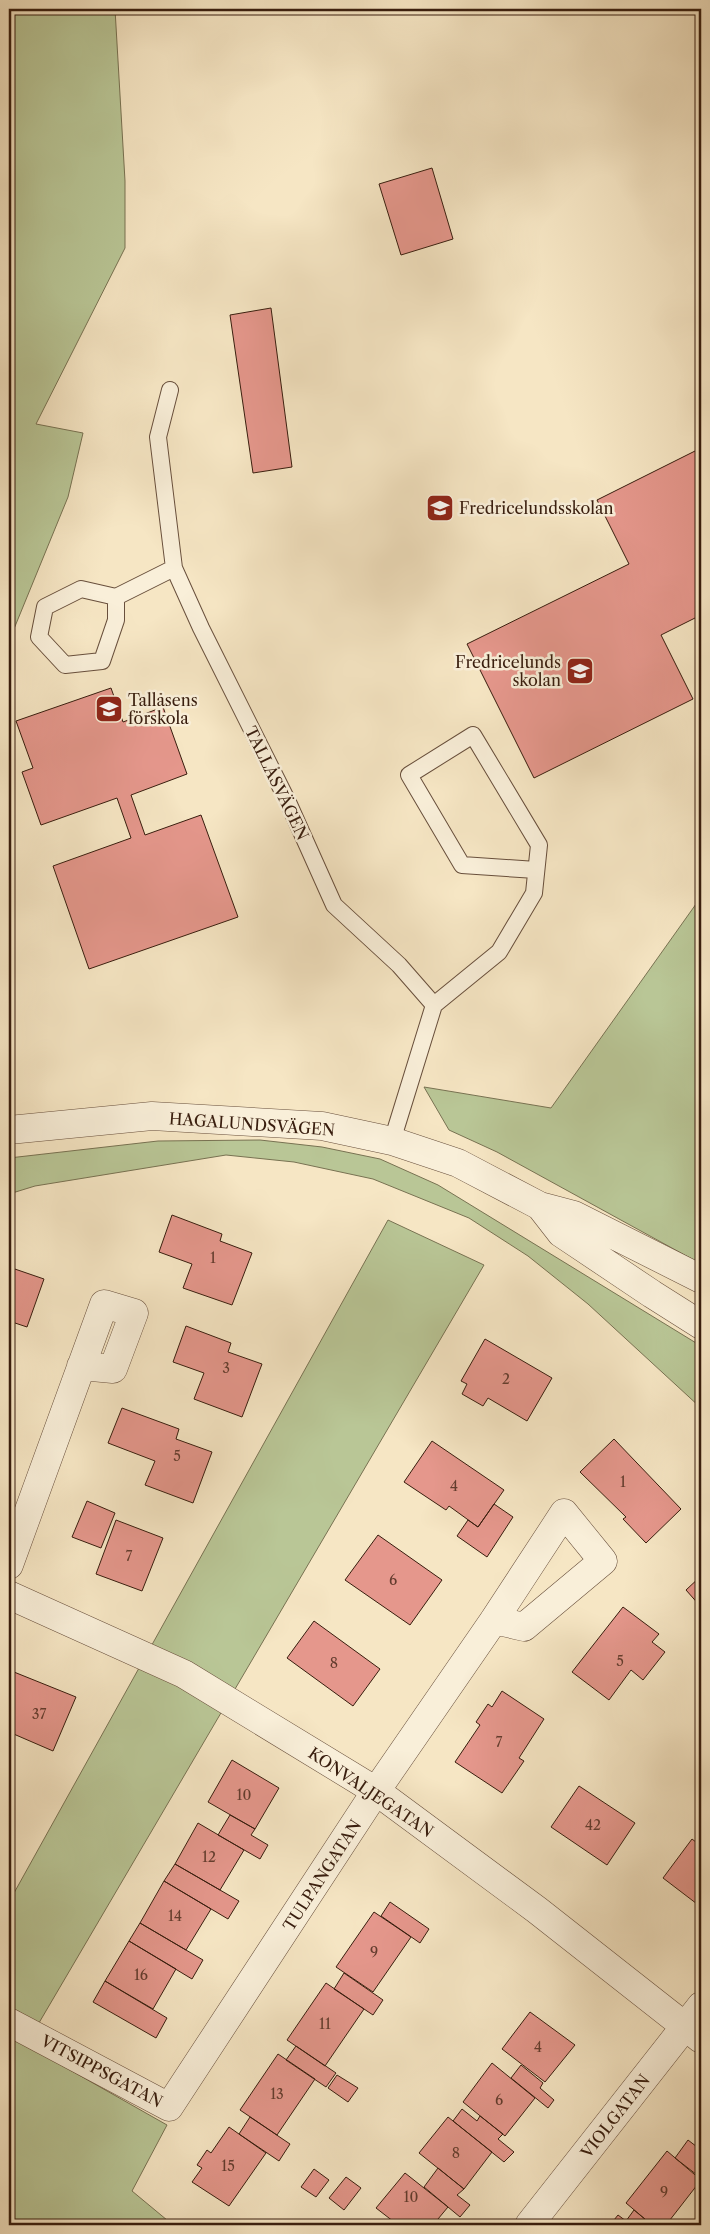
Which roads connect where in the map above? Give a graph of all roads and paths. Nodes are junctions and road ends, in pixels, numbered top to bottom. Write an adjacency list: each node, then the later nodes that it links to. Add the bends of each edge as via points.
1 (170, 390): 2 (lane, TALLÅSVÄGEN, via 158,437)
2 (174, 568): 3 (lane); 5 (lane, TALLÅSVÄGEN, via 287,800 334,905 399,965)
3 (116, 597): 3 (lane, via 81,589 45,607 39,637 65,665 102,661 116,620)
4 (536, 870): 4 (lane, via 539,846 473,735 408,775 462,865); 5 (lane, via 534,893 498,952)
5 (434, 1005): 7 (lane)
6 (9, 1130): 7 (street, HAGALUNDSVÄGEN, via 152,1116 322,1126)
7 (392, 1141): 8 (street, HAGALUNDSVÄGEN, via 458,1163)
8 (540, 1206): 9 (street, HAGALUNDSVÄGEN, via 574,1215); 10 (street, HAGALUNDSVÄGEN, via 561,1233)
9 (701, 1279)
10 (701, 1325)
11 (81, 1366): 12 (street)
12 (9, 1565)
13 (9, 1595): 15 (street, KONVALJEGATAN, via 184,1674)
14 (494, 1620): 15 (street, TULPANGATAN)
15 (376, 1791): 18 (street, KONVALJEGATAN, via 537,1910); 19 (street, TULPANGATAN)
16 (701, 2006): 18 (street, VIOLGATAN)
17 (9, 2022): 19 (street, VITSIPPSGATAN)
18 (693, 2033): 20 (street, VIOLGATAN)
19 (169, 2107)
20 (529, 2225)

